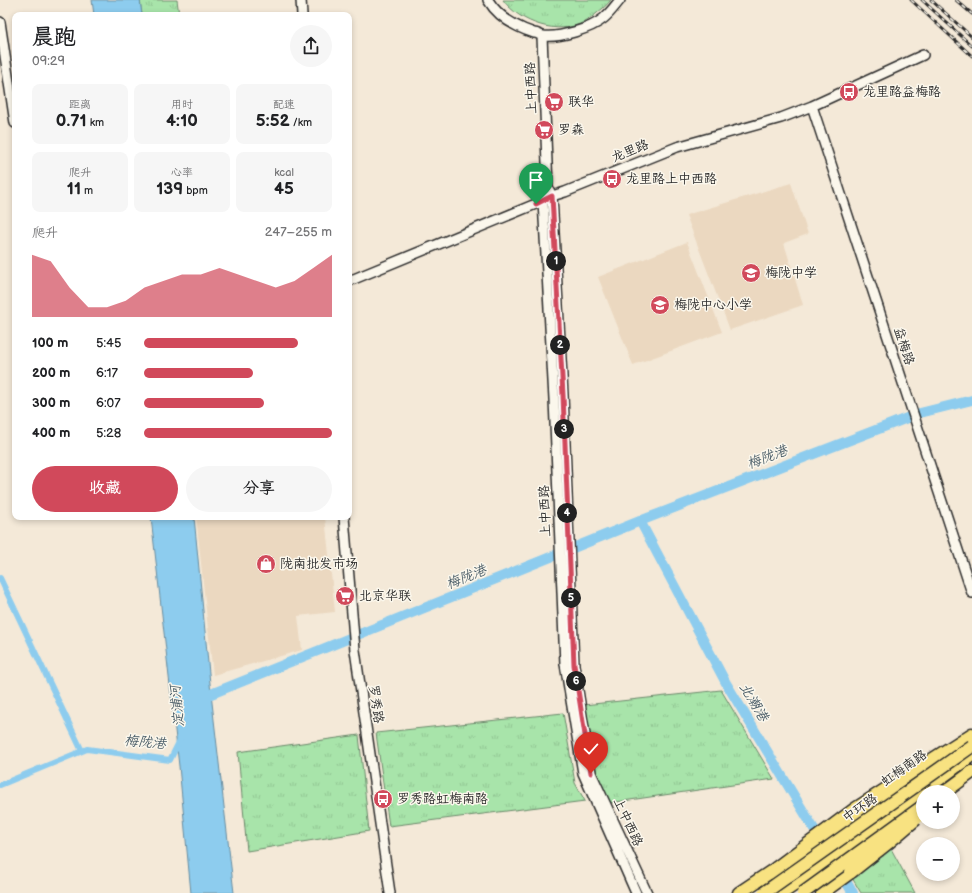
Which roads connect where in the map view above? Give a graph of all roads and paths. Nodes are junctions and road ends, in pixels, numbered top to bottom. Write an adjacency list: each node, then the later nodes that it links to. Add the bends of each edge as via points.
1 (301, 0): 4 (main road)
2 (488, 0): 6 (main road, via 494,10 509,23)
3 (620, 0): 6 (main road, via 603,19 591,26 577,32)
4 (302, 12)
5 (0, 22): 8 (main road)
6 (542, 36): 10 (main road, 上中西路)
7 (923, 55): 9 (main road, 龙里路)
8 (12, 103)
9 (812, 106): 10 (main road, 龙里路, via 765,124 676,147 565,192); 15 (main road, 益梅路)
10 (550, 192): 11 (main road, 上中西路); 14 (main road, 上中西路, via 563,395)
11 (543, 201): 12 (main road); 14 (main road, 上中西路)
12 (352, 280)
13 (344, 520): 31 (main road, 罗秀路, via 355,650)
14 (564, 539): 32 (main road, 上中西路, via 561,567 565,664 583,772); 33 (main road, 上中西路, via 569,561 574,665 591,773)
15 (972, 594)
16 (972, 734): 30 (highway, via 855,809)
17 (972, 737): 21 (main road, 虹梅南路)
18 (971, 749): 20 (main road, 虹梅南路); 27 (main road, via 902,807); 36 (highway, 中环路, bridge); 37 (highway, 中环路)
19 (972, 770): 22 (highway)
20 (928, 775): 21 (main road); 28 (main road, 虹梅南路, via 898,799)
21 (913, 778): 28 (main road, 虹梅南路)
22 (953, 785)
23 (916, 812): 26 (main road)
24 (916, 812): 39 (highway, bridge)
25 (916, 819): 40 (highway, bridge)
26 (900, 820): 27 (main road); 29 (main road)
27 (889, 823): 38 (main road)
28 (837, 837): 30 (main road, 虹梅南路, bridge)
29 (898, 838)
30 (813, 849): 34 (highway, via 772,871); 35 (main road, 虹梅南路)
31 (390, 893)
32 (636, 893)
33 (646, 893)
34 (739, 893)
35 (758, 893)
36 (764, 893)
37 (782, 893)
38 (787, 893)
39 (803, 893)
40 (822, 893)

